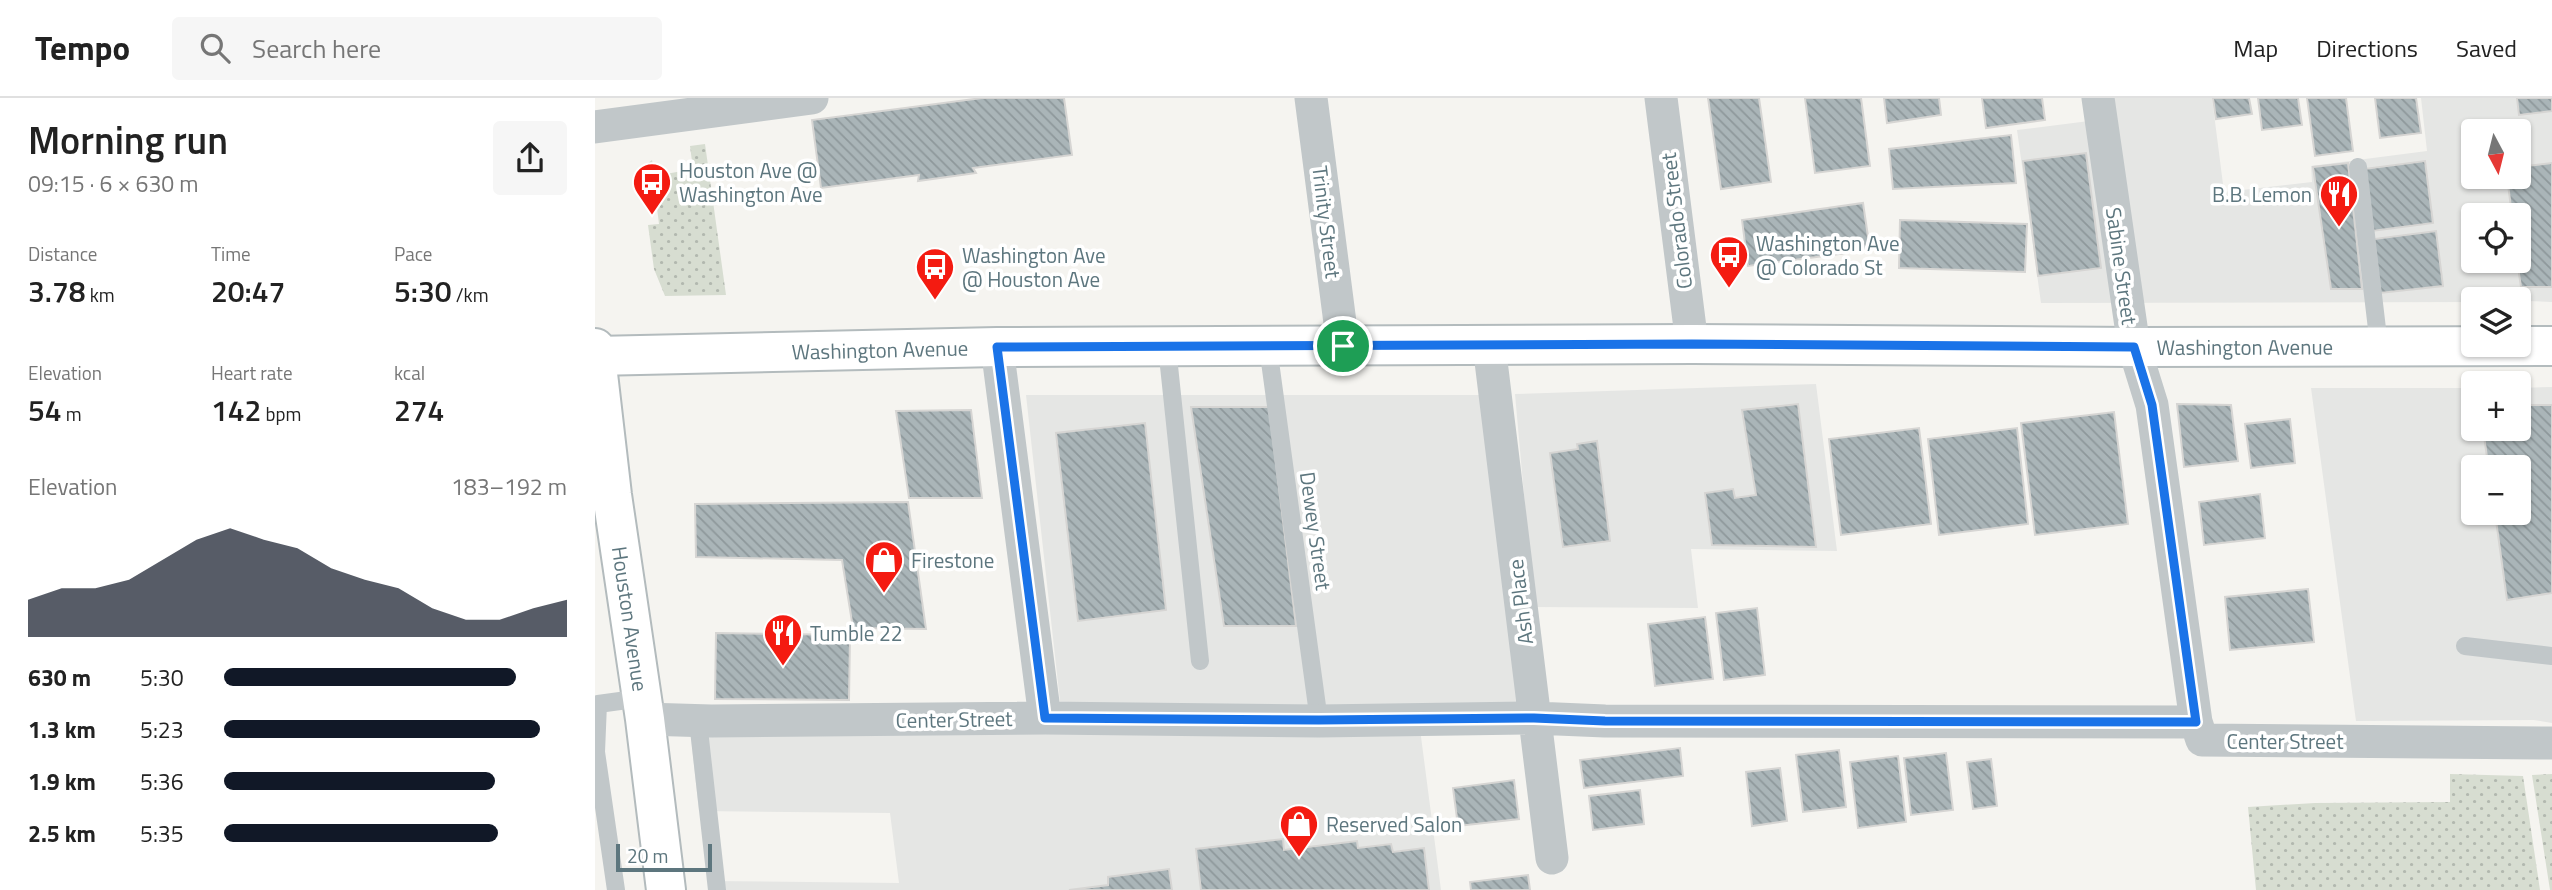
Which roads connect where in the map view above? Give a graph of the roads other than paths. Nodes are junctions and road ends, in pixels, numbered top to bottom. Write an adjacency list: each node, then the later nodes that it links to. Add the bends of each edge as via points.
1 (812, 98): 5 (street)
2 (1311, 98): 10 (street, Trinity Street)
3 (1661, 98): 7 (street, Colorado Street)
4 (2098, 98): 15 (street, Sabine Street)
5 (595, 127)
6 (2358, 167): 11 (lane)
7 (1692, 344): 8 (main road, Washington Avenue); 15 (main road, Washington Avenue)
8 (1489, 345): 10 (main road, Washington Avenue); 22 (street, Ash Place)
9 (2552, 345): 11 (main road, Washington Avenue)
10 (1343, 346): 14 (main road, Washington Avenue)
11 (2379, 346): 15 (main road, Washington Avenue)
12 (997, 347): 13 (main road, Washington Avenue); 16 (main road, Washington Avenue); 21 (street)
13 (1167, 347): 14 (main road, Washington Avenue); 19 (lane)
14 (1268, 347): 23 (lane, Dewey Street)
15 (2134, 347): 25 (street, Sabine Street, via 2152,405)
16 (595, 353): 20 (main road, Houston Avenue)
17 (2465, 646): 18 (lane)
18 (2552, 656)
19 (1200, 661)
20 (644, 709): 24 (street, Center Street); 28 (lane, via 598,704 596,752); 29 (main road, Houston Avenue)
21 (1045, 718): 23 (street, Center Street); 24 (street, Center Street)
22 (1534, 718): 23 (street, Center Street); 25 (street, Center Street); 27 (street, Ash Place)
23 (1319, 720)
24 (698, 721): 30 (lane)
25 (2196, 722): 26 (street, Center Street, via 2202,740)
26 (2552, 743)
27 (1552, 858)
28 (616, 890)
29 (666, 890)
30 (717, 890)

